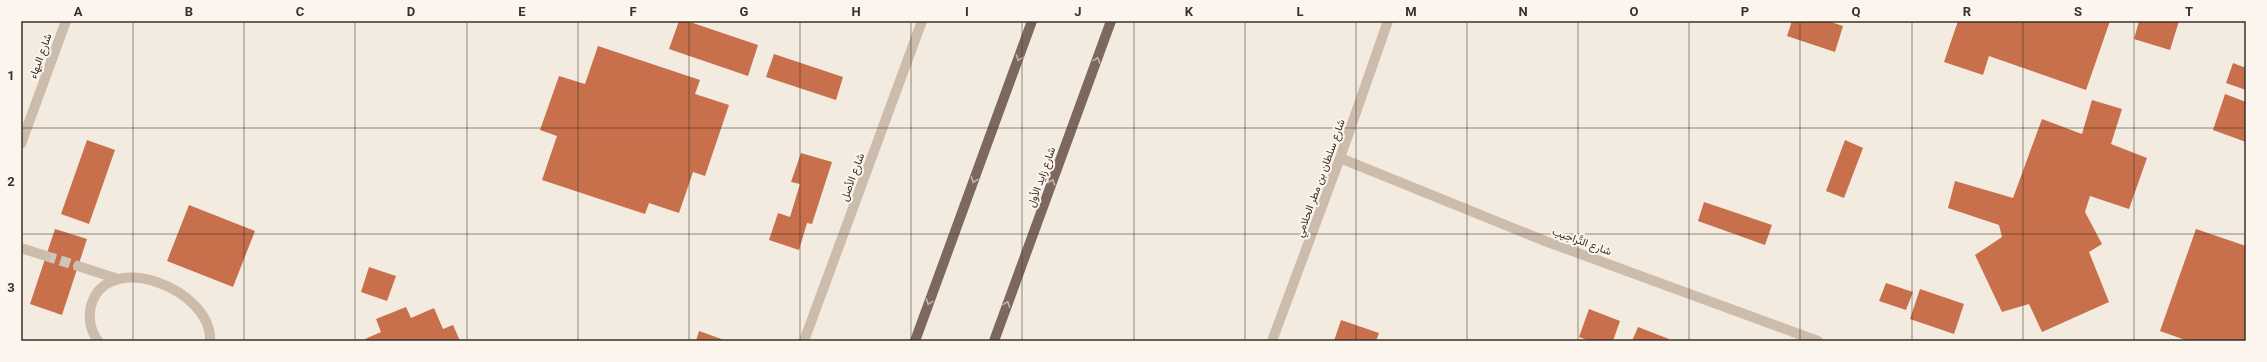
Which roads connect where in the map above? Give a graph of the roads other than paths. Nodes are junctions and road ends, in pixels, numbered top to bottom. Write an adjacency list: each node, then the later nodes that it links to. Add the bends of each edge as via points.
1 (66, 21): 6 (street, شارع البهاء)
2 (922, 21): 14 (street, شارع الأصل)
3 (1032, 21): 15 (main road, one-way to 15)
4 (1111, 21): 16 (main road, شارع زايد الأول, one-way to 4)
5 (1388, 21): 7 (street, شارع سلطان بن مطر الحلامي)
6 (21, 144)
7 (1340, 158): 17 (street, شارع سلطان بن مطر الحلامي); 18 (street, شارع التَّراحِيب, via 1545,241)
8 (21, 248): 9 (street)
9 (46, 256)
10 (78, 266): 11 (street)
11 (118, 279): 12 (street, via 106,284 92,304 89,314 90,325); 13 (street, via 132,277 149,280 185,296 207,319 211,331)
12 (98, 341)
13 (210, 341)
14 (804, 341)
15 (915, 341)
16 (994, 341)
17 (1272, 341)
18 (1818, 341)

